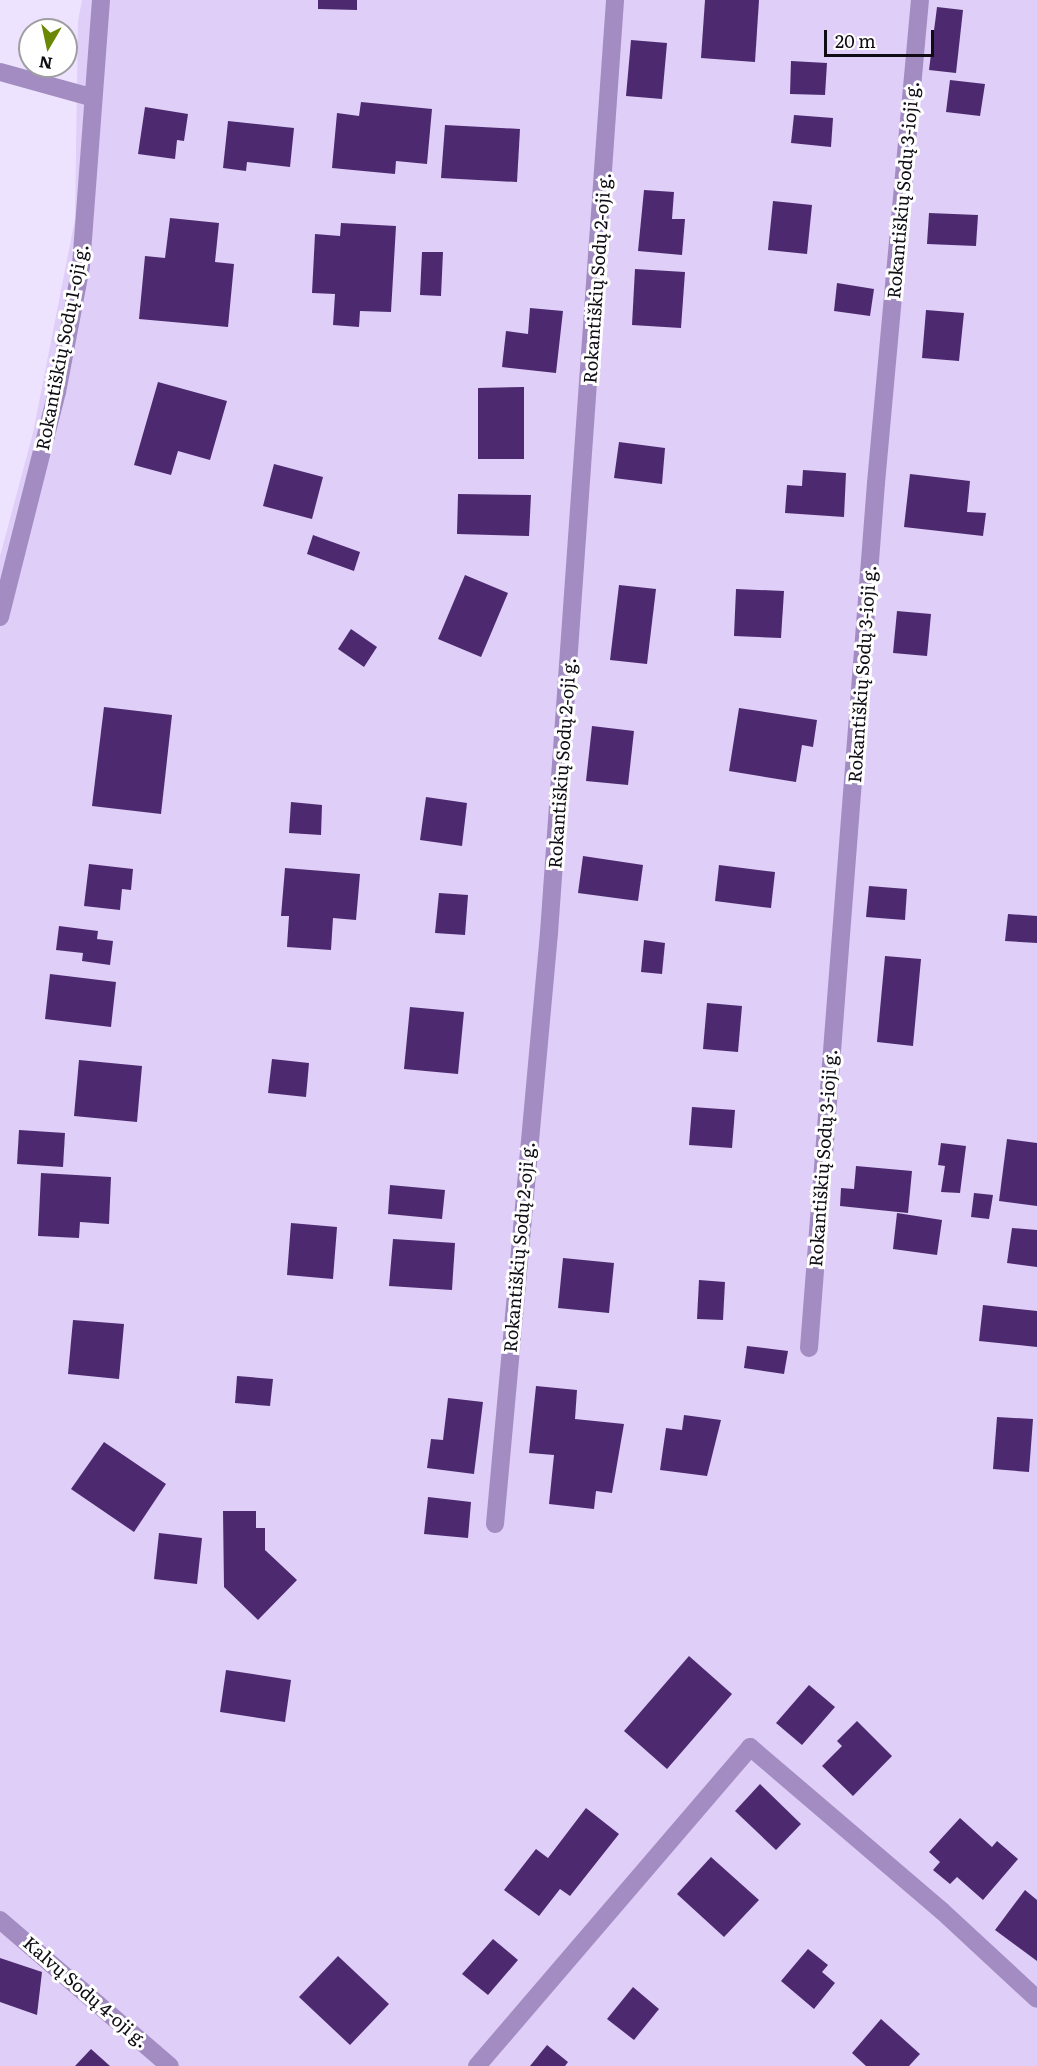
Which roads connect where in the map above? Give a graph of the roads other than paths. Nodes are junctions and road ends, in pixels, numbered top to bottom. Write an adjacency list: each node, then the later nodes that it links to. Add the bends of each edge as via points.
1 (101, 0): 5 (street, Rokantiškių Sodų 1-oji g.)
2 (615, 0): 8 (street, Rokantiškių Sodų 2-oji g., via 549,933)
3 (920, 0): 7 (street, Rokantiškių Sodų 3-ioji g., via 876,483)
4 (0, 72): 5 (street)
5 (91, 97): 6 (street, Rokantiškių Sodų 1-oji g., via 81,266 57,392)
6 (0, 617)
7 (808, 1348)
8 (495, 1524)
9 (0, 1920): 11 (street, Kalvų Sodų 4-oji g.)
10 (1037, 1999): 12 (street, via 942,1911 750,1747)
11 (170, 2066)
12 (477, 2066)

